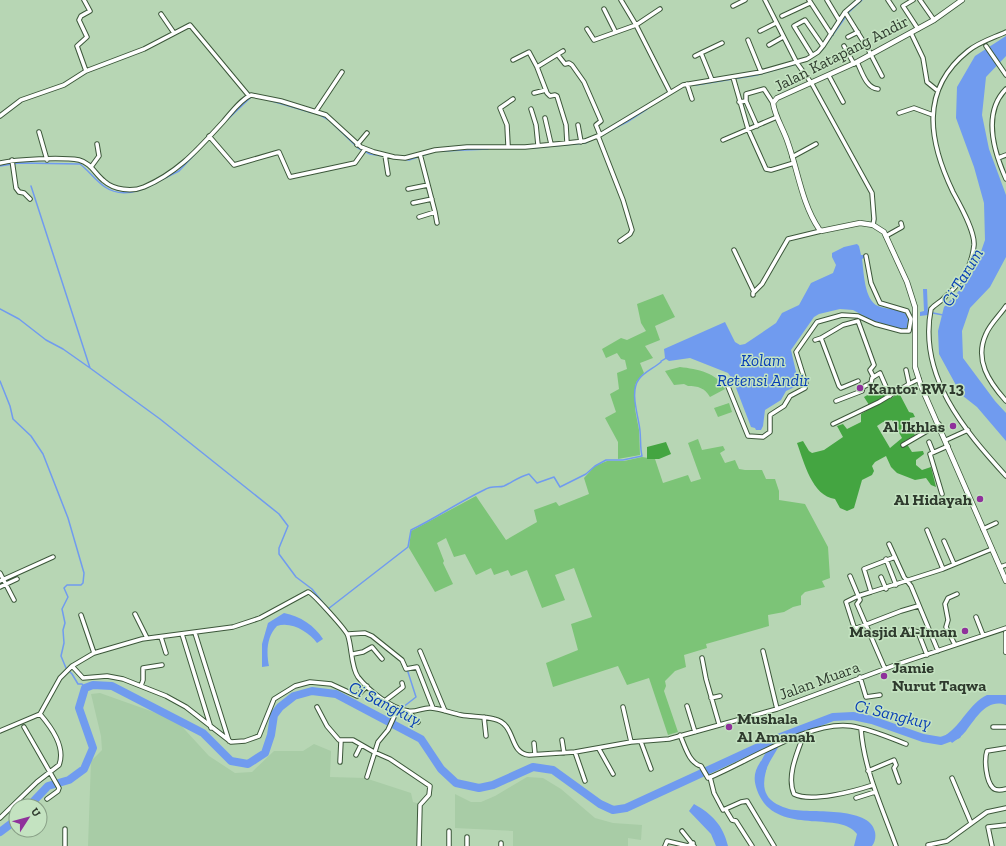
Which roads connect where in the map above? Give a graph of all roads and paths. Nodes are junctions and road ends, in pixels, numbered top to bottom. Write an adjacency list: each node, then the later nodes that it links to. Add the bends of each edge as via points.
1 (84, 0): 52 (street, via 90,11 79,20 87,37 77,46)
2 (621, 0): 22 (street)
3 (745, 0): 12 (street)
4 (765, 0): 21 (street)
5 (827, 0): 19 (street)
6 (859, 0): 16 (street)
7 (888, 0): 15 (street)
8 (914, 0): 24 (street, via 903,6)
9 (920, 0): 20 (street)
10 (962, 0): 20 (street, Jalan Katapang Andir)
11 (810, 1): 18 (street); 31 (street)
12 (734, 6)
13 (604, 9): 25 (street)
14 (660, 9): 22 (street)
15 (894, 9)
16 (846, 13): 19 (street); 27 (street)
17 (161, 14): 29 (street)
18 (782, 16)
19 (839, 20): 31 (street)
20 (934, 20): 24 (street, Jalan Katapang Andir)
21 (776, 23): 26 (street); 32 (street)
22 (636, 25): 25 (street); 66 (street)
23 (587, 28): 25 (street, via 594,40)
24 (918, 29): 30 (street, Jalan Katapang Andir)
25 (615, 31)
26 (760, 31)
27 (858, 32): 33 (street); 44 (street)
28 (1006, 32): 34 (street)
29 (174, 33): 52 (street, via 144,49); 68 (street, via 192,25)
30 (911, 33): 44 (street, Jalan Katapang Andir); 65 (street, via 923,58 927,82)
31 (831, 34): 38 (street)
32 (783, 37): 37 (street); 50 (street)
33 (848, 37)
34 (991, 38): 40 (street); 41 (street)
35 (748, 40): 54 (street)
36 (722, 43): 43 (street)
37 (769, 45)
38 (823, 46): 47 (street); 47 (street, via 805,20 794,26)
39 (844, 46): 49 (street)
40 (976, 46): 41 (street); 65 (street, via 954,64)
41 (986, 46): 55 (street)
42 (563, 51): 45 (street)
43 (701, 53): 46 (street); 59 (street)
44 (871, 54): 49 (street, Jalan Katapang Andir); 57 (street)
45 (558, 55): 51 (street); 88 (street, via 565,64 572,65 584,82 600,118 601,122 596,126)
46 (695, 56)
47 (812, 56): 50 (street)
48 (513, 60): 51 (street, via 528,52)
49 (856, 63): 56 (street, Jalan Katapang Andir); 62 (street, via 867,82)
50 (797, 64): 54 (street); 60 (street)
51 (537, 67): 64 (street)
52 (86, 71): 79 (street, via 64,85 21,100)
53 (342, 72): 76 (street)
54 (761, 72): 58 (street)
55 (1006, 75)
56 (829, 76): 60 (street, Jalan Katapang Andir); 73 (street)
57 (882, 76)
58 (733, 79): 59 (street); 72 (street)
59 (712, 80): 61 (street)
60 (812, 84): 74 (street, Jalan Katapang Andir, via 777,98); 120 (street, via 872,193)
61 (688, 85): 66 (street); 70 (street)
62 (878, 89)
63 (1006, 89): 103 (street, via 998,101 993,120 994,146)
64 (546, 90): 67 (street); 93 (street, via 550,96 557,96 566,125)
65 (938, 91): 78 (street)
66 (670, 92): 88 (street)
67 (534, 93)
68 (249, 96): 76 (street, via 272,98); 87 (street)
69 (513, 99): 97 (street, via 500,108 507,125)
70 (692, 99)
71 (746, 101): 72 (street); 74 (street, via 746,94 764,89); 83 (street)
72 (739, 102): 84 (street)
73 (842, 102)
74 (773, 103): 80 (street, Jalan Katapang Andir)
75 (531, 109): 96 (street)
76 (316, 111): 95 (street, via 332,119)
77 (899, 113): 78 (street, via 914,108)
78 (933, 115): 142 (street, via 933,136 943,171 962,209 974,244 970,263 962,278 931,309 930,353 937,381)
79 (0, 116)
80 (777, 117): 83 (street); 101 (street, Jalan Katapang Andir)
81 (545, 118): 92 (street)
82 (578, 125): 90 (street)
83 (757, 126): 84 (street)
84 (748, 129): 89 (street); 107 (street, via 766,169 771,170)
85 (39, 132): 104 (street)
86 (367, 133): 95 (street)
87 (211, 137): 98 (street, via 234,165 279,152 290,177 355,163); 108 (street, via 180,167 134,190 111,186)
88 (599, 137): 90 (street); 123 (street, via 632,230)
89 (723, 140)
90 (581, 142): 93 (street)
91 (97, 144): 108 (street, via 99,156)
92 (551, 144): 93 (street); 96 (street)
93 (568, 144)
94 (816, 144): 101 (street)
95 (357, 145): 98 (street)
96 (538, 145): 97 (street)
97 (508, 146): 100 (street, via 435,150)
98 (364, 150): 102 (street)
99 (1006, 155): 103 (street)
100 (420, 156): 102 (street); 111 (street)
101 (792, 156): 107 (street, Jalan Katapang Andir)
102 (386, 157): 109 (street)
103 (998, 158): 110 (street)
104 (48, 160): 105 (street); 108 (street, via 78,160)
105 (13, 161): 106 (street); 113 (street, via 18,191)
106 (0, 163)
107 (794, 163): 121 (street, Jalan Katapang Andir, via 805,198)
108 (91, 167)
109 (388, 174)
110 (1006, 179)
111 (428, 185): 112 (street); 114 (street)
112 (408, 189)
113 (30, 199)
114 (432, 199): 115 (street); 116 (street)
115 (413, 203)
116 (435, 212): 117 (street); 118 (street)
117 (419, 217)
118 (437, 223)
119 (901, 223): 122 (street, via 902,227)
120 (873, 225): 121 (street, via 852,224); 122 (street)
121 (821, 231): 124 (street, via 788,239 762,284 753,294)
122 (886, 236): 131 (street, via 907,282 915,308 915,367)
123 (620, 241)
124 (734, 250)
125 (866, 256): 133 (street, via 871,283 880,303 907,311 911,319 909,331 875,324 858,316 842,315 817,322 796,352 805,388 790,396 784,406 770,415 770,432 763,437 748,436)
126 (1006, 306): 137 (street, via 987,332 981,349 984,370)
127 (821, 338): 128 (street); 130 (street, via 843,325 858,321 874,365 870,369); 132 (street, via 839,386 841,388)
128 (815, 340)
129 (906, 370): 134 (street)
130 (873, 376): 136 (street, via 881,374); 138 (street, via 871,383 863,386 862,391)
131 (919, 379): 134 (street); 141 (street)
132 (858, 381)
133 (726, 384)
134 (909, 384): 136 (street)
135 (1006, 393): 137 (street)
136 (890, 396): 140 (street)
137 (1002, 396): 139 (street)
138 (836, 401)
139 (1006, 401)
140 (833, 424)
141 (939, 424): 143 (street); 145 (street)
142 (968, 430): 143 (street); 148 (street)
143 (946, 440): 146 (street)
144 (929, 442): 147 (street)
145 (904, 445)
146 (948, 446): 147 (street); 151 (street)
147 (933, 452): 149 (street, via 930,456)
148 (1006, 476)
149 (942, 494)
150 (996, 523): 151 (street)
151 (983, 529): 155 (street)
152 (927, 530): 162 (street)
153 (944, 541): 159 (street)
154 (889, 544): 157 (street)
155 (992, 548): 159 (street); 161 (street)
156 (53, 557): 167 (street)
157 (895, 557): 158 (street); 168 (street)
158 (886, 559): 171 (street); 174 (street, via 864,569)
159 (954, 564): 162 (street)
160 (1006, 565): 161 (street)
161 (1000, 567): 169 (street)
162 (943, 569): 168 (street)
163 (0, 573): 167 (street)
164 (850, 576): 176 (street)
165 (881, 577): 173 (street)
166 (17, 579): 170 (street)
167 (2, 580): 170 (street)
168 (907, 581): 171 (street); 178 (street)
169 (1006, 581)
170 (6, 585): 172 (street); 177 (street)
171 (896, 585): 173 (street)
172 (0, 587)
173 (886, 589): 174 (street)
174 (872, 592): 176 (street)
175 (957, 594): 192 (street, via 948,598 945,604 948,620 946,627)
176 (858, 596): 182 (street, via 860,600 857,604); 182 (street, via 846,604 855,628)
177 (14, 600)
178 (918, 606): 182 (street); 195 (street)
179 (135, 614): 191 (street)
180 (81, 615): 197 (street)
181 (976, 617): 189 (street)
182 (866, 625): 205 (street)
183 (1006, 628): 189 (street, Jalan Muara)
184 (910, 630): 200 (street, via 918,632)
185 (194, 633): 187 (street); 188 (street, via 225,629 260,618 292,599 310,592); 238 (street)
186 (1006, 633): 196 (street)
187 (182, 634): 190 (street); 229 (street)
188 (348, 634): 199 (street); 217 (street, via 365,633 372,636 402,660 406,669 417,667)
189 (983, 635): 192 (street, Jalan Muara)
190 (161, 637): 191 (street); 198 (street)
191 (147, 638): 197 (street)
192 (955, 645): 195 (street, Jalan Muara)
193 (420, 651): 221 (street)
194 (763, 651): 219 (street)
195 (938, 651): 200 (street, Jalan Muara)
196 (1006, 652)
197 (94, 653): 204 (street)
198 (166, 653)
199 (353, 654): 202 (street, via 372,647); 209 (street, via 357,675)
200 (927, 655): 205 (street, Jalan Muara)
201 (702, 658): 212 (street)
202 (382, 659)
203 (162, 665): 208 (street, via 143,668)
204 (70, 668): 208 (street, via 83,678 107,676); 222 (street, via 60,678)
205 (885, 669): 206 (street, Jalan Muara)
206 (860, 678): 211 (street, via 866,697); 219 (street, Jalan Muara)
207 (402, 682): 213 (street, via 403,688)
208 (141, 686): 229 (street, via 177,701)
209 (367, 686): 213 (street); 238 (street, via 357,696 337,685 325,683 310,682 295,686 274,699 259,736 245,741)
210 (720, 696): 212 (street)
211 (880, 696)
212 (711, 698): 225 (street)
213 (386, 700): 218 (street)
214 (687, 706): 232 (street)
215 (318, 707): 237 (street, via 327,726)
216 (623, 707): 239 (street)
217 (433, 708): 220 (street); 221 (street)
218 (397, 709): 220 (street); 246 (street)
219 (777, 709): 225 (street, Jalan Muara)
220 (408, 711): 224 (street)
221 (445, 711): 223 (street)
222 (40, 714): 231 (street); 256 (street, via 54,734 60,751 59,765)
223 (484, 717): 235 (street); 249 (street, Jalan Muara, via 502,722 510,730 519,752)
224 (418, 722)
225 (719, 724): 232 (street, Jalan Muara)
226 (24, 727): 256 (street)
227 (993, 727): 228 (street)
228 (1006, 727)
229 (211, 728): 238 (street)
230 (861, 729): 233 (street, via 833,726); 242 (street); 255 (street, via 864,760)
231 (0, 731)
232 (695, 732): 234 (street, Jalan Muara)
233 (804, 734): 259 (street); 263 (street, via 793,768 794,794 811,797 856,790)
234 (680, 735): 240 (street, Jalan Muara, via 665,740); 259 (street, via 691,759 701,766)
235 (486, 736)
236 (562, 740): 248 (street)
237 (341, 741): 243 (street, via 353,740); 251 (street)
238 (229, 742)
239 (631, 742): 240 (street, Jalan Muara); 244 (street, Jalan Muara)
240 (641, 742): 254 (street)
241 (534, 743): 249 (street)
242 (906, 744)
243 (361, 745): 246 (street); 250 (street)
244 (599, 748): 247 (street, Jalan Muara); 257 (street)
245 (1006, 748): 264 (street, via 987,751 986,762 993,788)
246 (374, 752): 258 (street); 280 (street, via 390,759 431,786 428,796 420,805)
247 (575, 752): 248 (street, Jalan Muara); 261 (street)
248 (564, 753): 249 (street, Jalan Muara)
249 (536, 754)
250 (356, 755)
251 (340, 762)
252 (901, 763): 253 (street)
253 (896, 765): 255 (street, via 893,759); 262 (street, via 894,768)
254 (651, 769)
255 (868, 771): 263 (street)
256 (51, 774): 266 (street, via 59,788); 270 (street, via 37,782)
257 (613, 774)
258 (368, 777)
259 (708, 777): 269 (street, via 723,810)
260 (952, 778): 271 (street)
261 (585, 781)
262 (899, 782)
263 (873, 784): 265 (street)
264 (1006, 790)
265 (875, 792): 267 (street); 286 (street)
266 (48, 798)
267 (856, 798)
268 (1006, 808): 271 (street, via 987,812)
269 (726, 810): 284 (street); 285 (street, via 747,801)
270 (0, 818)
271 (971, 823): 278 (street, via 947,841)
272 (1006, 825): 287 (street, via 988,827)
273 (65, 829): 279 (street)
274 (449, 831): 281 (street)
275 (682, 831): 277 (street)
276 (467, 837): 282 (street)
277 (694, 845): 283 (street, via 667,841)
278 (928, 845)
279 (65, 846)
280 (419, 846)
281 (449, 846)
282 (467, 846)
283 (665, 846)
284 (752, 846)
285 (774, 846)
286 (896, 846)
287 (992, 846)

